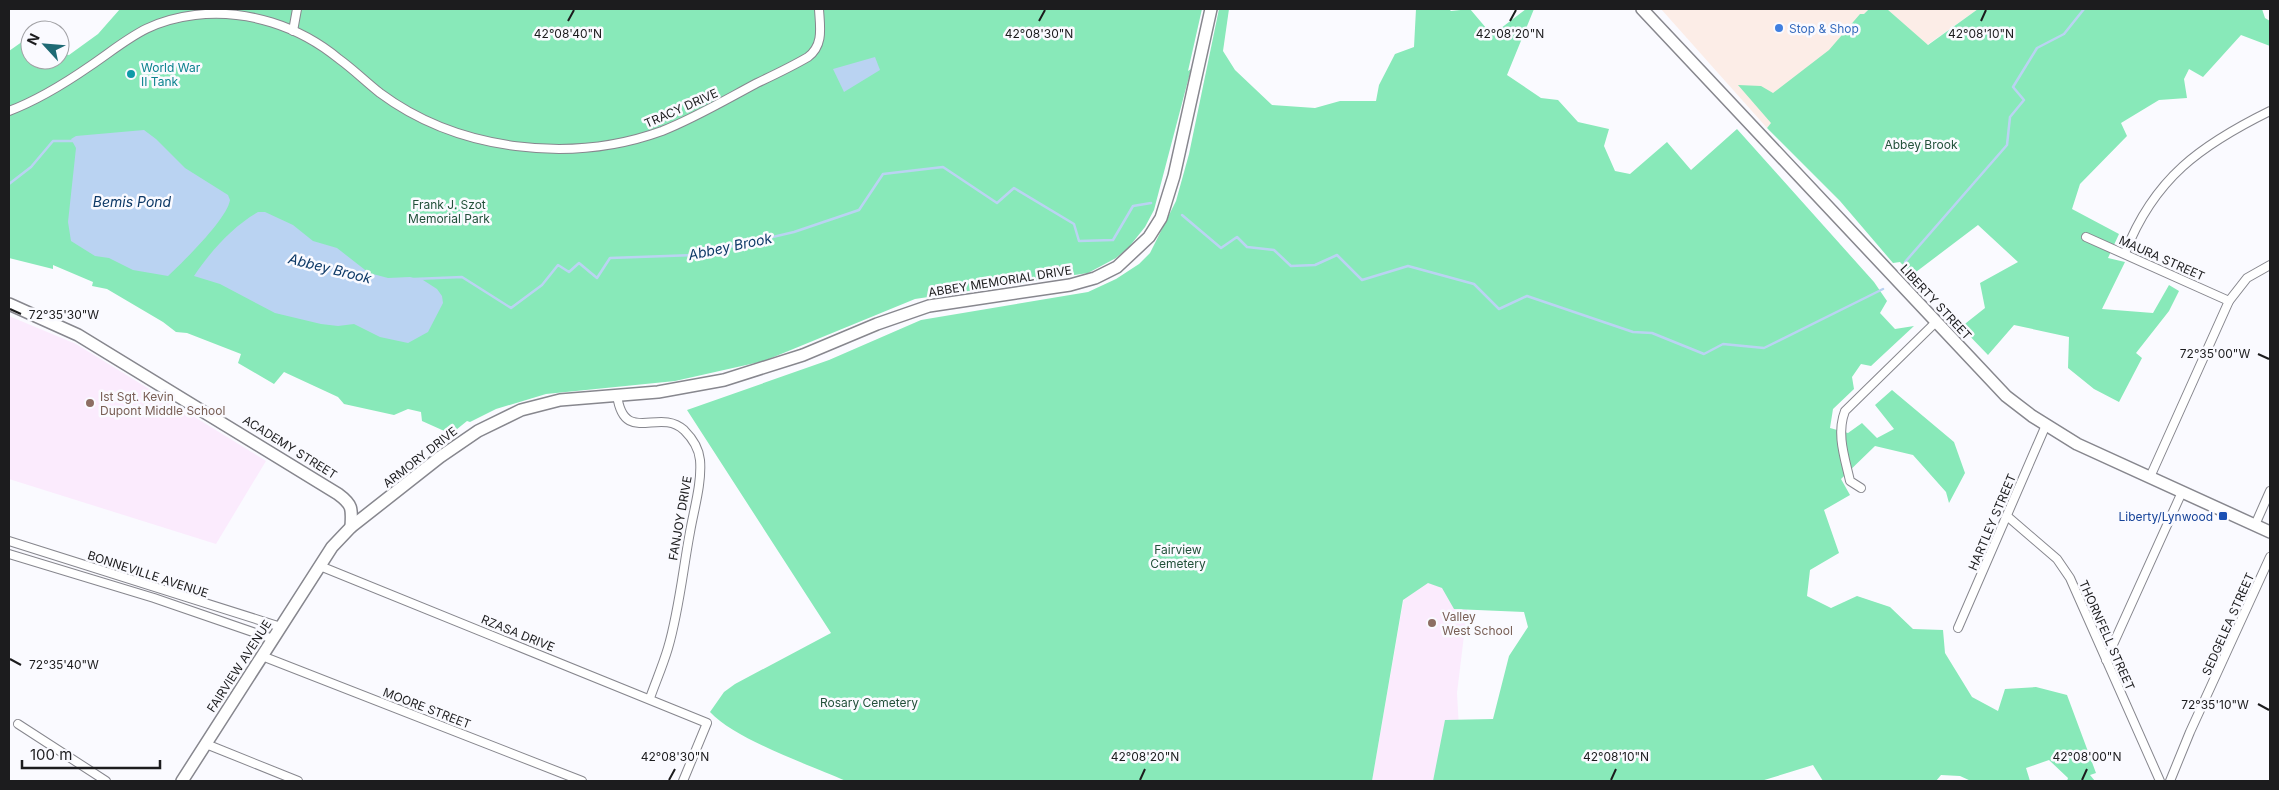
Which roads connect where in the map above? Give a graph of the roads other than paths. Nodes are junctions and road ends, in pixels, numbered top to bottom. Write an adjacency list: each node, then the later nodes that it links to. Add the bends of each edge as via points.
1 (297, 9): 5 (street)
2 (819, 9): 5 (street, TRACY DRIVE, via 820,42 808,58 661,131 617,143 578,148 514,146 435,125 387,98 318,43)
3 (1211, 9): 14 (main road, ABBEY MEMORIAL DRIVE, via 1167,201 1152,232 1118,267 1070,285 920,308 803,355 733,378 680,389)
4 (1642, 9): 13 (main road, LIBERTY STREET)
5 (293, 30): 6 (street, TRACY DRIVE, via 265,20 231,14 196,15 160,22 132,35 46,94)
6 (9, 111)
7 (2270, 111): 9 (street, via 2212,142 2179,169 2141,218)
8 (2086, 237): 9 (street, MAURA STREET)
9 (2125, 253): 11 (street, MAURA STREET)
10 (2270, 265): 11 (street, via 2247,278)
11 (2229, 301): 16 (street)
12 (9, 304): 22 (main road, ACADEMY STREET, via 78,334 338,494 349,502)
13 (1936, 322): 15 (main road, LIBERTY STREET, via 2006,396); 17 (street, via 1845,411 1841,422 1842,445 1850,481)
14 (617, 395): 22 (main road, ARMORY DRIVE, via 544,403 493,422 440,457); 33 (street, FANJOY DRIVE, via 620,413 628,421 664,422 681,428 694,444 700,460 694,510 668,647)
15 (2046, 425): 16 (main road, LIBERTY STREET, via 2086,448); 20 (street, HARTLEY STREET)
16 (2150, 477): 19 (main road, LIBERTY STREET)
17 (1860, 488)
18 (2270, 491): 21 (street)
19 (2182, 492): 21 (main road, LIBERTY STREET); 32 (street)
20 (2007, 516): 29 (street, HARTLEY STREET); 32 (street, THORNFELL STREET, via 2057,559 2070,578)
21 (2255, 525): 23 (main road, LIBERTY STREET)
22 (351, 528): 27 (main road, ARMORY DRIVE, via 332,547)
23 (2270, 532)
24 (9, 542): 28 (street, BONNEVILLE AVENUE)
25 (9, 554): 30 (street, BONNEVILLE AVENUE, via 154,598)
26 (2270, 557): 42 (street, SEDGELEA STREET)
27 (320, 566): 28 (main road, FAIRVIEW AVENUE); 33 (street, RZASA DRIVE)
28 (281, 627): 30 (main road, FAIRVIEW AVENUE)
29 (1958, 628)
30 (273, 639): 31 (main road, FAIRVIEW AVENUE)
31 (262, 656): 35 (main road, FAIRVIEW AVENUE); 39 (street, MOORE STREET)
32 (2106, 660): 41 (street, THORNFELL STREET)
33 (650, 698): 40 (street, RZASA DRIVE, via 707,723)
34 (18, 724): 36 (street)
35 (206, 744): 37 (main road, FAIRVIEW AVENUE); 38 (street)
36 (106, 781)
37 (182, 781)
38 (298, 781)
39 (582, 781)
40 (683, 781)
41 (2160, 781)
42 (2170, 781)

